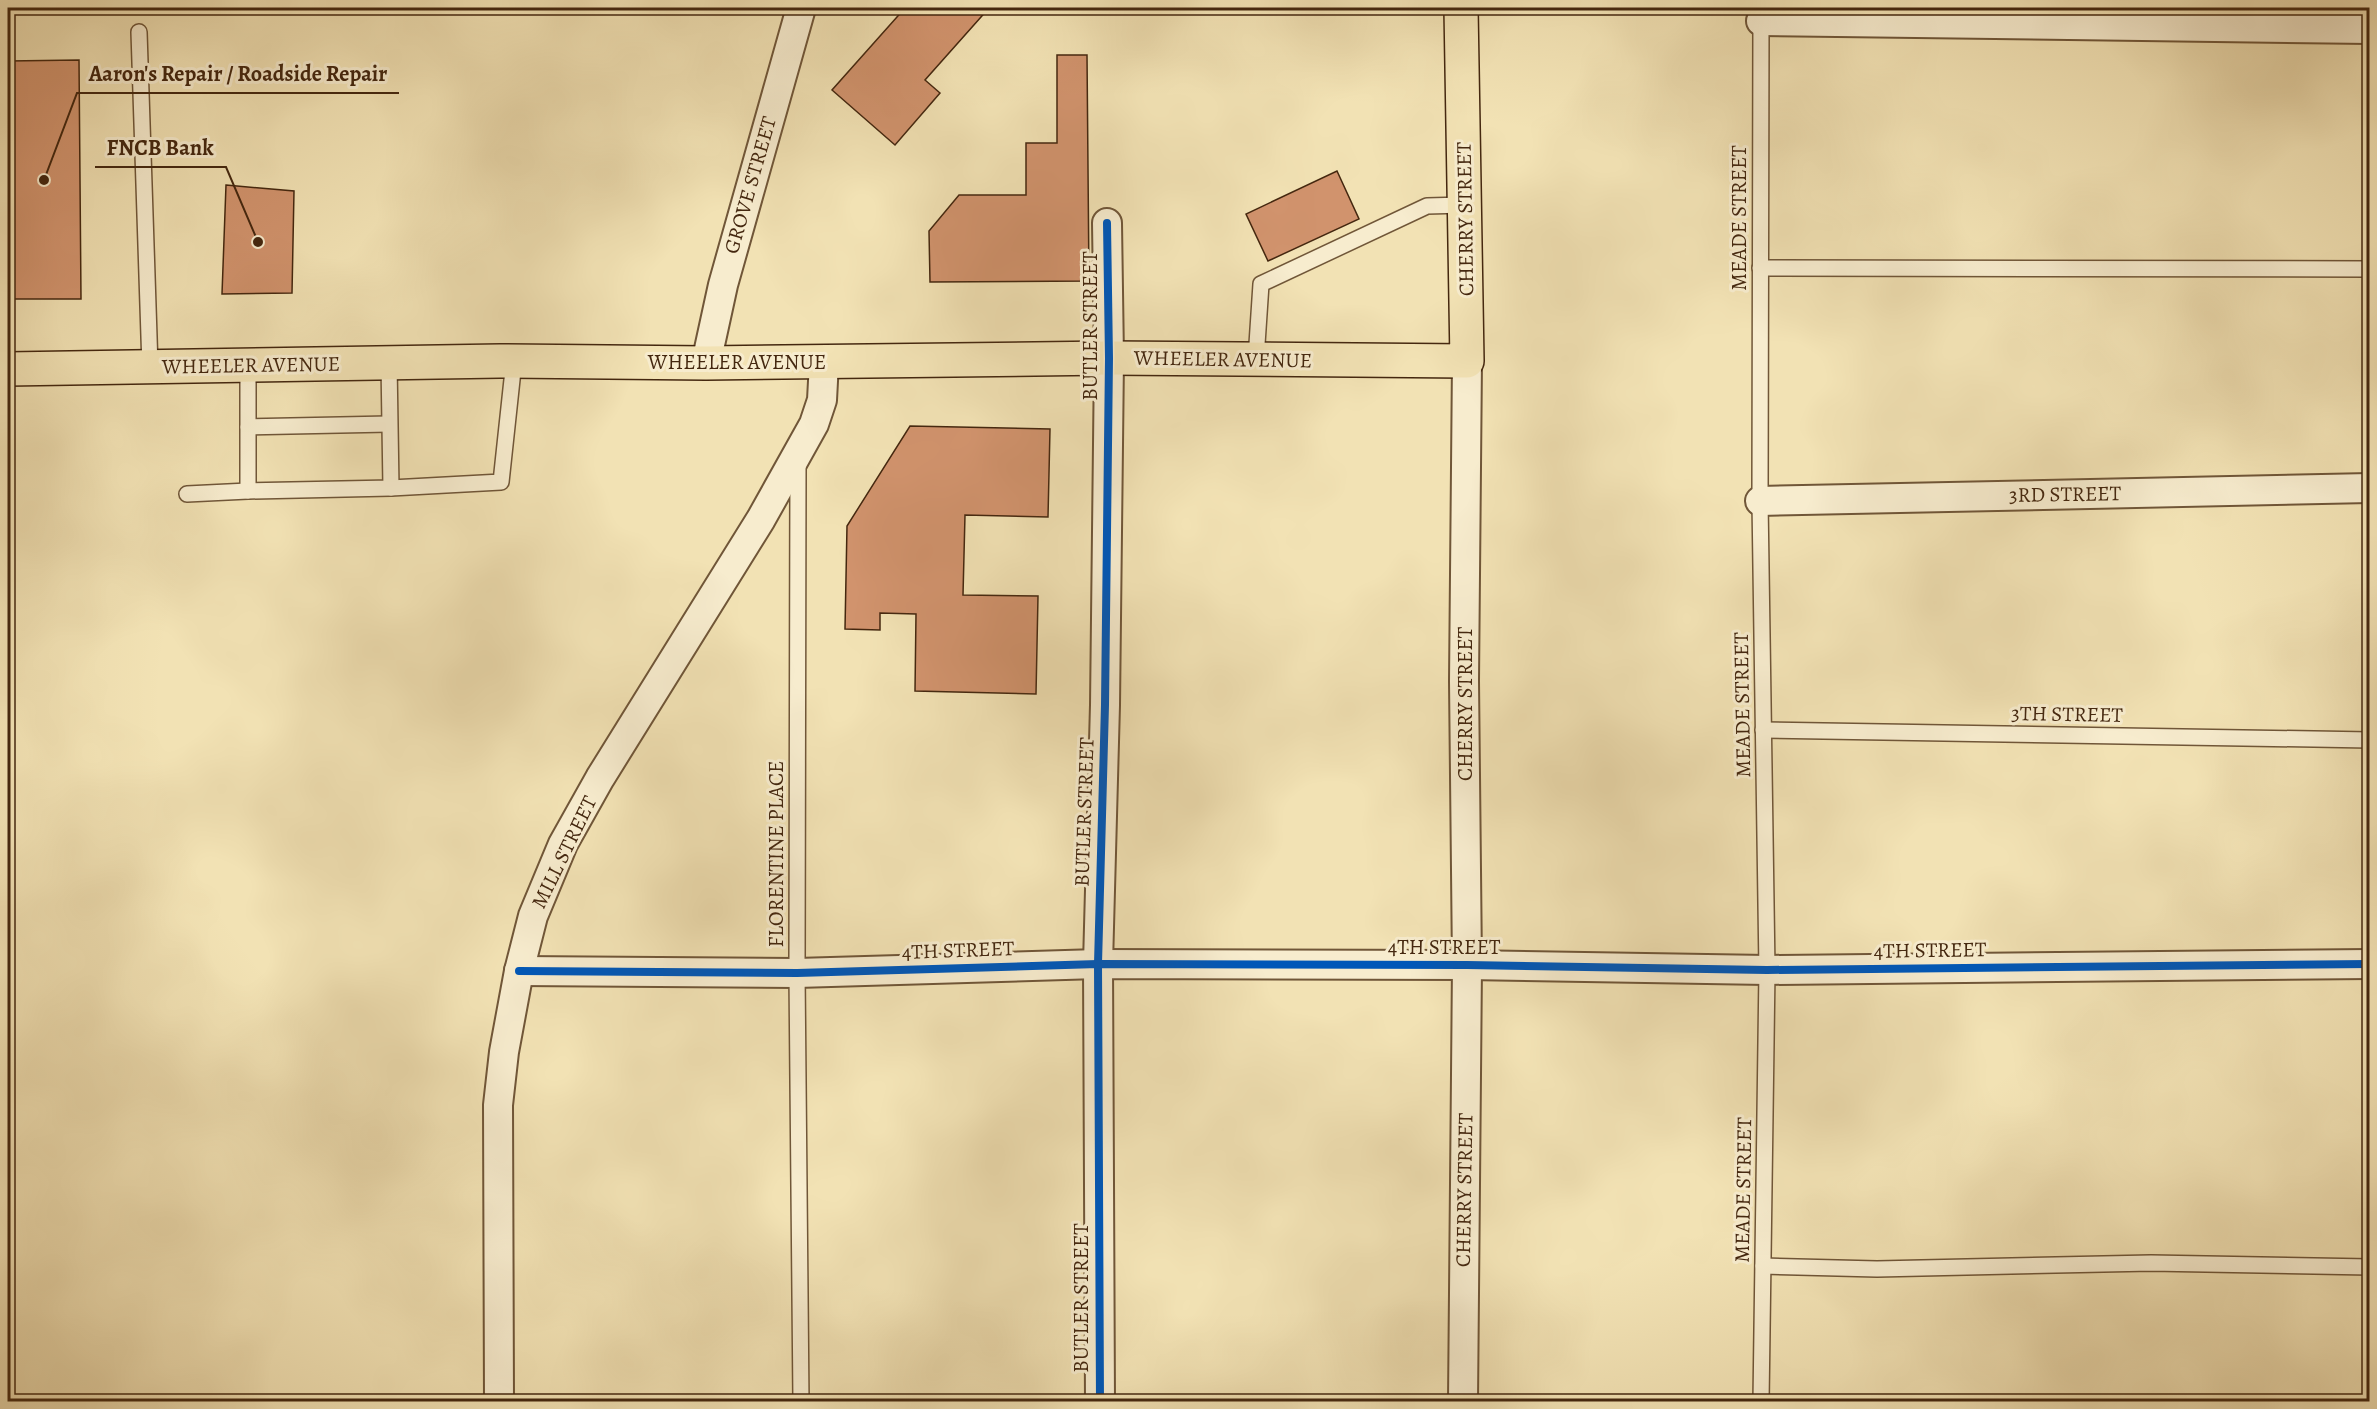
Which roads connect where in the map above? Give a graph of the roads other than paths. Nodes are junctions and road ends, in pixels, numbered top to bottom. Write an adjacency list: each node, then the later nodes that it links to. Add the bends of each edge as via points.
1 (801, 8): 16 (street, GROVE STREET, via 723,285)
2 (1461, 8): 6 (main road, CHERRY STREET)
3 (1761, 14): 4 (street); 8 (lane, MEADE STREET)
4 (2370, 29)
5 (139, 32): 18 (lane)
6 (1464, 205): 11 (lane, via 1427,206 1261,284); 13 (main road, CHERRY STREET)
7 (1107, 223): 10 (street, BUTLER STREET)
8 (1760, 268): 9 (lane); 27 (lane, MEADE STREET)
9 (2370, 269)
10 (1109, 358): 11 (main road, WHEELER AVENUE); 14 (main road, WHEELER AVENUE); 30 (street, BUTLER STREET)
11 (1256, 359): 13 (main road, WHEELER AVENUE)
12 (514, 361): 15 (main road, WHEELER AVENUE); 16 (main road, WHEELER AVENUE); 23 (lane, via 501,482)
13 (1467, 361): 32 (street, CHERRY STREET)
14 (824, 362): 16 (main road, WHEELER AVENUE); 22 (street, MILL STREET, via 822,400)
15 (389, 363): 17 (main road, WHEELER AVENUE); 20 (lane)
16 (706, 363)
17 (248, 365): 18 (main road, WHEELER AVENUE); 21 (lane)
18 (150, 367): 19 (main road, WHEELER AVENUE)
19 (8, 369)
20 (389, 424): 21 (lane); 23 (lane)
21 (248, 427): 25 (lane)
22 (798, 451): 34 (street, MILL STREET, via 761,519 563,844 533,916); 35 (lane, FLORENTINE PLACE)
23 (391, 488): 25 (lane)
24 (2370, 488): 27 (street, 3RD STREET)
25 (248, 491): 26 (lane)
26 (187, 494)
27 (1760, 501): 28 (lane, MEADE STREET)
28 (1763, 730): 29 (lane, 3TH STREET); 33 (lane, MEADE STREET)
29 (2370, 740)
30 (1098, 964): 32 (street, 4TH STREET); 35 (street, 4TH STREET); 40 (street, BUTLER STREET)
31 (2370, 964): 33 (street, 4TH STREET)
32 (1467, 965): 33 (street, 4TH STREET); 41 (street, CHERRY STREET)
33 (1767, 970): 36 (lane, MEADE STREET)
34 (519, 971): 35 (street, 4TH STREET); 38 (street, MILL STREET, via 498,1105)
35 (797, 973): 39 (lane, FLORENTINE PLACE)
36 (1763, 1266): 37 (lane, via 1877,1269 2151,1263); 42 (lane, MEADE STREET)
37 (2370, 1267)
38 (499, 1401)
39 (801, 1401)
40 (1100, 1401)
41 (1463, 1401)
42 (1761, 1401)

